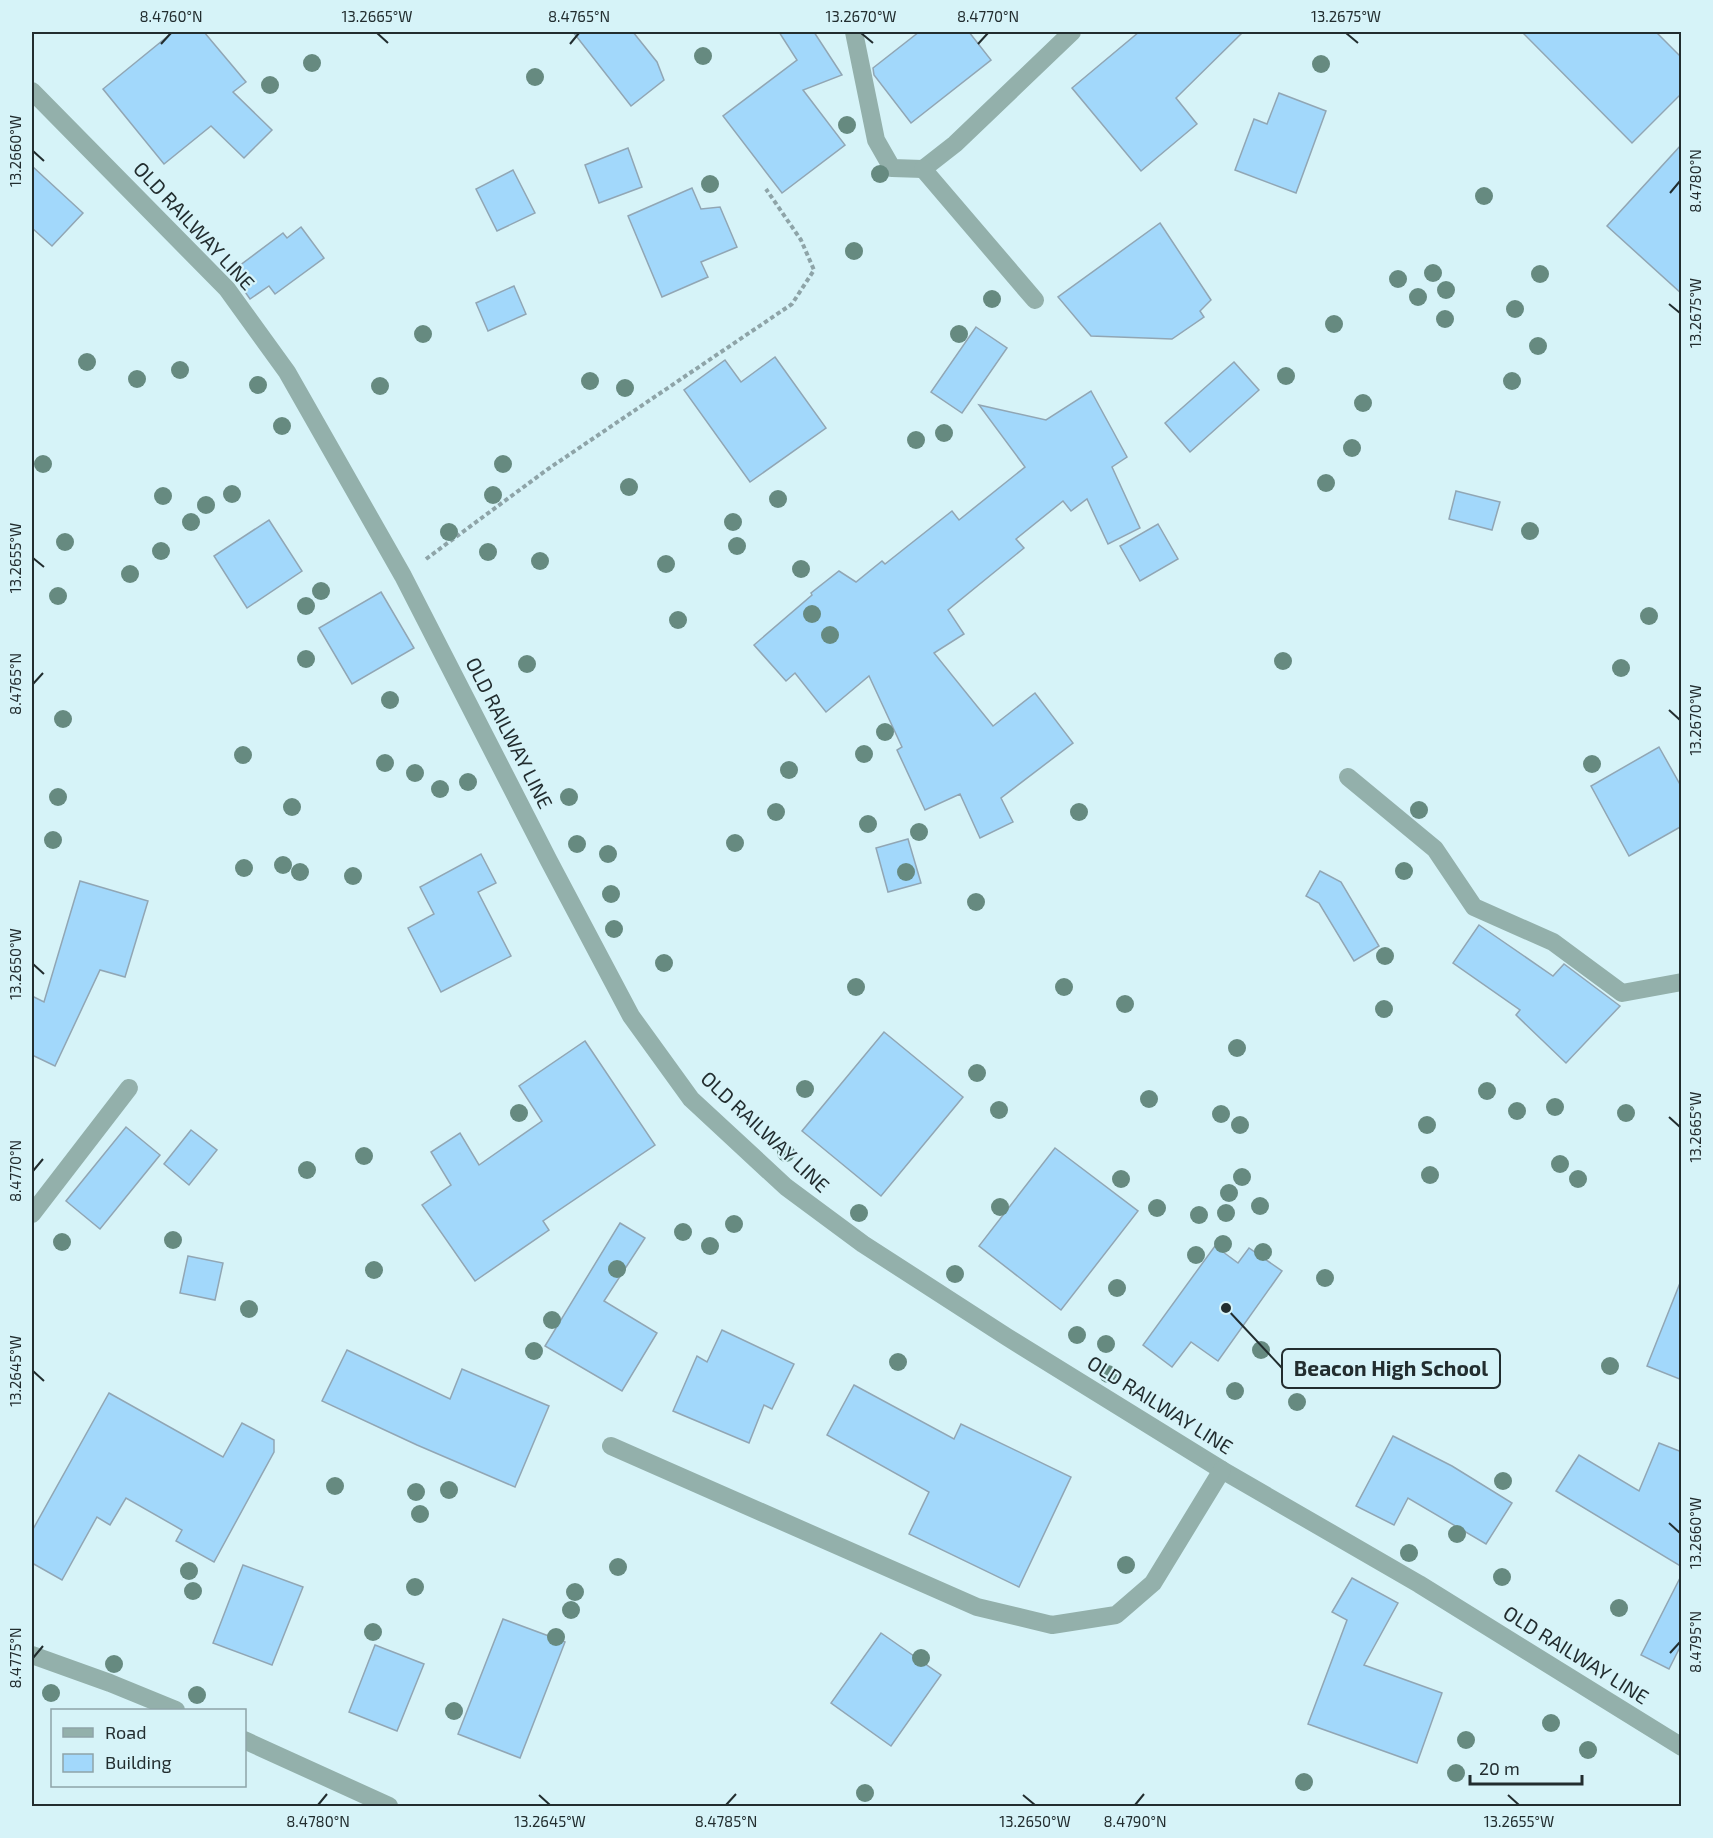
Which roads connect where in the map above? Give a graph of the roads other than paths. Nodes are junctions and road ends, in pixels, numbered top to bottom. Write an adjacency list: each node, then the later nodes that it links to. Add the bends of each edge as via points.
1 (854, 32): 4 (street, via 876,140 892,168)
2 (1072, 32): 4 (street, via 955,144)
3 (32, 91): 11 (street, OLD RAILWAY LINE, via 227,289 287,372 403,576 631,1016 691,1099 786,1187 863,1244)
4 (923, 169): 5 (street)
5 (1035, 300)
6 (1348, 777): 7 (street, via 1435,849 1474,907 1553,942 1622,993)
7 (1682, 982)
8 (129, 1088): 9 (street)
9 (32, 1214)
10 (611, 1446): 11 (street, via 977,1607 1052,1624 1116,1615 1153,1583)
11 (1222, 1470): 15 (street, OLD RAILWAY LINE, via 1419,1584)
12 (32, 1656): 13 (street)
13 (174, 1709)
14 (246, 1741): 16 (street)
15 (1682, 1747)
16 (389, 1806)

